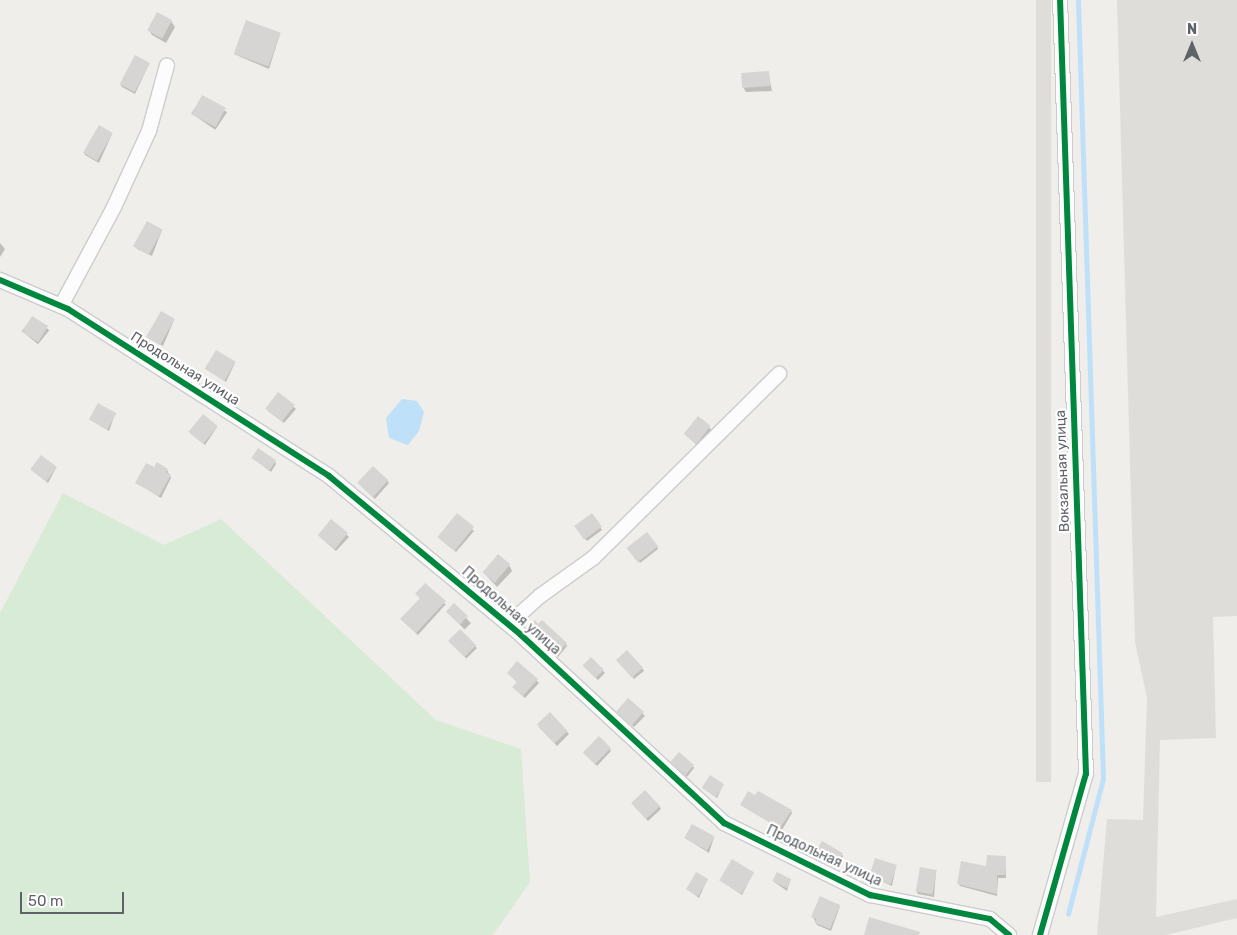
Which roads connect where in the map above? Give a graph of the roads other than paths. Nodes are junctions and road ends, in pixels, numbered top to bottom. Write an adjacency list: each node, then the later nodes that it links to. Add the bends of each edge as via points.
1 (1060, 0): 8 (street, Вокзальная улица, via 1086,774)
2 (167, 65): 4 (street, via 149,131 114,207)
3 (0, 280): 4 (street, Продольная улица)
4 (61, 306): 6 (street, Продольная улица, via 330,476)
5 (780, 374): 6 (street, via 593,558 540,596)
6 (509, 624): 7 (street, Продольная улица, via 724,823 870,895 990,918)
7 (1009, 935)
8 (1040, 935)

